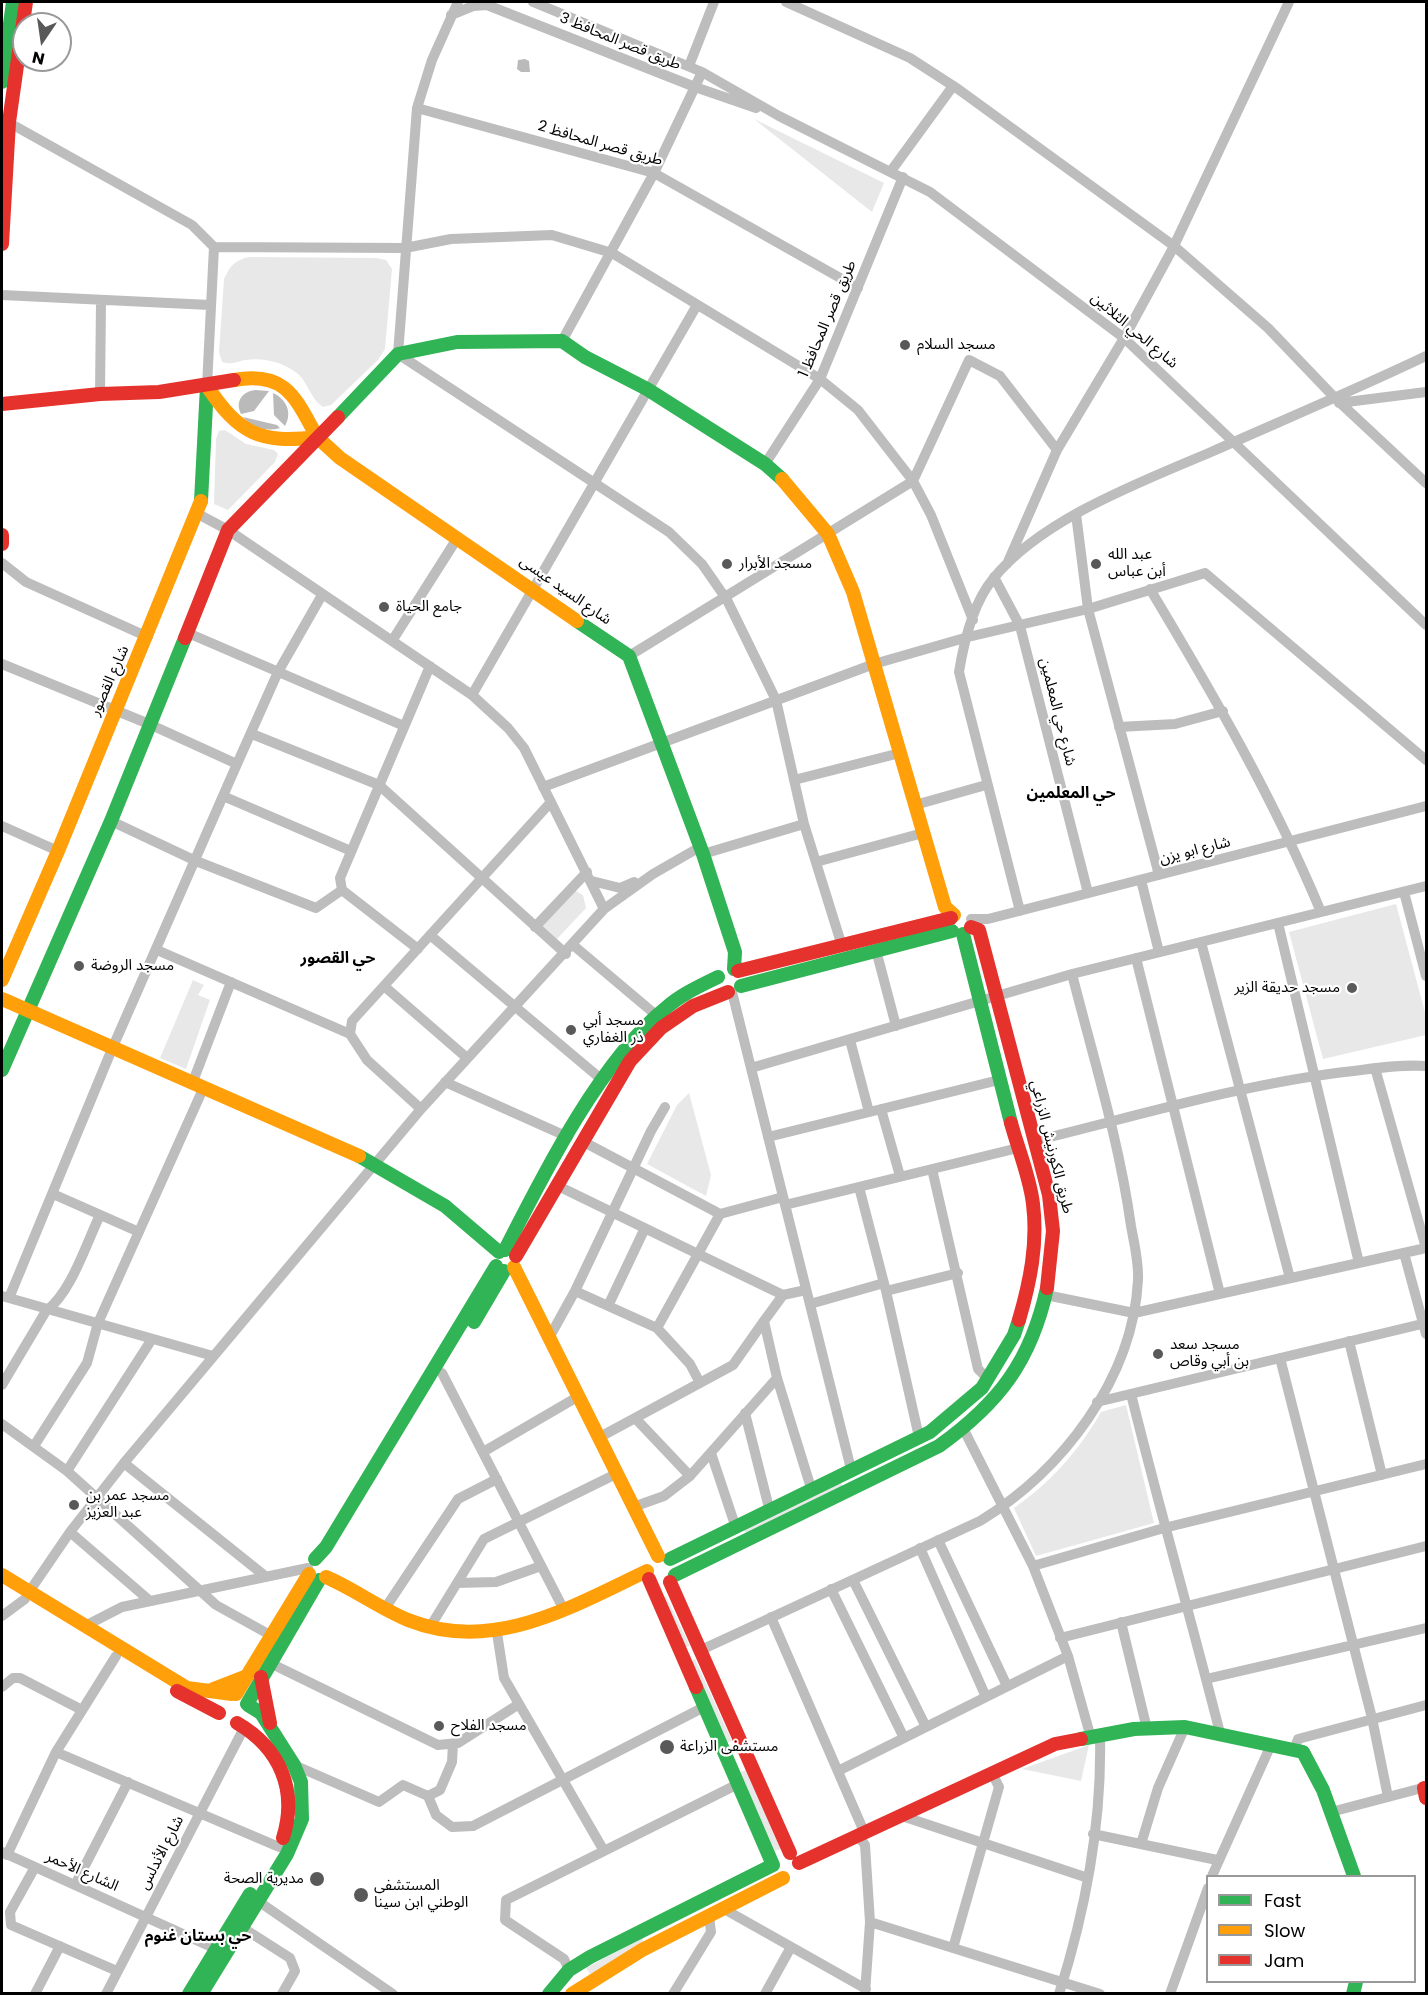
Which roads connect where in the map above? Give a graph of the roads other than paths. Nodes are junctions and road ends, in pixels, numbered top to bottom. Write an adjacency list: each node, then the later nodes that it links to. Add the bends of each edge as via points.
1 (13, 2): 10 (street)
2 (26, 2): 10 (street)
3 (458, 2): 8 (street)
4 (533, 2): 9 (street)
5 (714, 2): 9 (street)
6 (786, 2): 13 (street, via 910,58)
7 (1289, 2): 23 (street)
8 (451, 15): 14 (street, طريق قصر المحافظ 3, via 472,6 487,5); 16 (street)
9 (689, 66): 11 (street)
10 (7, 68): 12 (street); 15 (street)
11 (702, 72): 14 (street); 17 (street)
12 (2, 82)
13 (952, 86): 19 (street); 23 (street)
14 (695, 87): 17 (street, طريق قصر المحافظ 3); 20 (street)
15 (7, 96): 18 (street)
16 (417, 108): 20 (street, طريق قصر المحافظ 2); 25 (street)
17 (779, 116): 19 (street, شارع الحي الثلاثين)
18 (5, 120): 22 (street); 24 (street, via 192,225)
19 (891, 171): 21 (street, شارع الحي الثلاثين)
20 (654, 173): 26 (street); 27 (street, طريق قصر المحافظ 2)
21 (903, 177): 27 (street, طريق قصر المحافظ 1); 32 (street, شارع الحي الثلاثين, via 930,192)
22 (2, 244)
23 (1174, 246): 32 (street); 41 (street, via 1268,328)
24 (214, 247): 25 (street); 30 (street)
25 (405, 248): 26 (street, via 451,239 552,235); 34 (street)
26 (612, 253): 31 (street); 33 (street)
27 (858, 288): 36 (street, طريق قصر المحافظ 1)
28 (2, 295): 29 (street)
29 (101, 301): 30 (street); 40 (street)
30 (210, 305): 37 (street)
31 (697, 305): 36 (street); 38 (street)
32 (1125, 338): 44 (street, شارع الحي الثلاثين); 45 (street)
33 (562, 341): 34 (street, via 457,342); 38 (street)
34 (398, 354): 43 (street); 47 (street)
35 (1426, 356): 41 (street)
36 (820, 379): 46 (street, طريق قصر المحافظ 1); 48 (street, via 858,410)
37 (207, 386): 40 (street); 43 (street, via 223,411 242,430 287,441); 43 (street, via 249,377 273,379 294,395); 50 (street, شارع القصور, via 203,495)
38 (647, 389): 46 (street); 47 (street)
39 (1426, 392): 41 (street)
40 (100, 394): 42 (street)
41 (1338, 401): 44 (street); 49 (street)
42 (2, 404)
43 (316, 437): 52 (street); 55 (street, شارع السيد عيسى, via 340,458)
44 (1235, 441): 51 (street); 66 (street, شارع الحي الثلاثين)
45 (1057, 450): 48 (street, via 999,376 969,360); 58 (street)
46 (765, 464): 53 (street, via 790,486)
47 (594, 481): 60 (street); 63 (street, via 669,532 702,564)
48 (913, 482): 53 (street); 65 (street, via 945,545)
49 (1426, 483)
50 (198, 514): 52 (street); 69 (street, شارع القصور)
51 (1076, 514): 58 (street, via 1032,543); 64 (street)
52 (228, 530): 62 (street); 68 (street)
53 (828, 534): 63 (street); 74 (street, via 854,592)
54 (2, 535): 56 (street)
55 (458, 537): 60 (street, شارع السيد عيسى); 71 (street)
56 (2, 544)
57 (2, 563): 69 (street, via 26,582)
58 (1005, 567): 59 (street)
59 (993, 577): 65 (street, via 980,597); 67 (street, شارع حي المعلمين)
60 (532, 588): 72 (street, شارع السيد عيسى); 77 (street)
61 (1150, 589): 64 (street); 80 (street); 87 (street, via 1205,573)
62 (322, 595): 71 (street); 76 (street)
63 (723, 596): 72 (street); 78 (street)
64 (1088, 609): 67 (street); 83 (street)
65 (973, 620): 70 (street)
66 (1426, 625)
67 (1020, 626): 70 (street); 115 (street, شارع حي المعلمين)
68 (188, 633): 76 (street); 81 (street)
69 (148, 637): 79 (street, شارع القصور)
70 (968, 637): 74 (street); 91 (street, via 959,672)
71 (392, 641): 75 (street)
72 (629, 656): 85 (street)
73 (2, 664): 79 (street)
74 (874, 664): 78 (street); 86 (street)
75 (430, 666): 77 (street); 82 (street)
76 (278, 672): 82 (street); 84 (street)
77 (472, 695): 92 (street, via 524,748)
78 (776, 700): 85 (street); 89 (street)
79 (115, 710): 81 (street); 102 (street, شارع القصور)
80 (1223, 711): 83 (street, via 1175,724); 101 (street)
81 (149, 724): 88 (street); 97 (street)
82 (404, 726): 90 (street)
83 (1119, 727): 108 (street)
84 (252, 734): 88 (street); 90 (street)
85 (660, 742): 92 (street); 104 (street)
86 (900, 753): 89 (street); 95 (street)
87 (1426, 760)
88 (237, 764): 93 (street)
89 (794, 780): 98 (street)
90 (379, 785): 103 (street); 110 (street)
91 (986, 785): 95 (street); 117 (street)
92 (543, 787): 94 (street)
93 (224, 796): 103 (street); 105 (street)
94 (551, 802): 109 (street); 110 (street)
95 (915, 806): 100 (street)
96 (1426, 806): 101 (street, شارع ابو يزن)
97 (111, 821): 105 (street); 145 (street)
98 (804, 824): 104 (street); 106 (street)
99 (2, 826): 102 (street)
100 (923, 833): 106 (street); 120 (street, via 945,907)
101 (1292, 842): 108 (street, شارع ابو يزن); 118 (street)
102 (58, 851): 131 (street, شارع القصور)
103 (351, 851): 113 (street, via 340,878)
104 (701, 851): 107 (street); 133 (street, via 735,952)
105 (195, 861): 113 (street, via 316,908); 127 (street)
106 (816, 862): 125 (street)
107 (653, 874): 109 (street, via 620,888); 116 (street)
108 (1159, 875): 111 (street, شارع ابو يزن)
109 (590, 876): 116 (street); 121 (street)
110 (481, 878): 121 (street); 122 (street)
111 (1142, 880): 115 (street, شارع ابو يزن); 129 (street)
112 (1426, 886): 114 (street)
113 (342, 890): 126 (street)
114 (1404, 892): 118 (street); 135 (street)
115 (1088, 893): 117 (street, شارع ابو يزن)
116 (604, 909): 124 (street)
117 (1020, 911): 120 (street, شارع ابو يزن)
118 (1321, 912): 119 (street)
119 (1278, 923): 123 (street); 156 (street)
120 (960, 924): 125 (street); 128 (street); 141 (street, طريق الكورنيش الزراعي, via 979,930); 143 (street)
121 (535, 927): 130 (street)
122 (430, 935): 126 (street); 144 (street)
123 (1201, 942): 129 (street); 161 (street)
124 (573, 945): 130 (street); 146 (street)
125 (842, 946): 133 (street)
126 (418, 949): 139 (street)
127 (157, 950): 138 (street); 150 (street)
128 (876, 950): 140 (street); 147 (street)
129 (1159, 952): 132 (street)
130 (566, 954): 144 (street)
131 (6, 958): 137 (street, شارع القصور)
132 (1136, 958): 134 (street); 163 (street)
133 (736, 970): 136 (street, via 723,970); 140 (street, via 742,977)
134 (1072, 974): 141 (street); 167 (street)
135 (1426, 976)
136 (718, 977): 140 (street, via 721,988); 146 (street, via 696,986)
137 (2, 980)
138 (231, 982): 148 (street); 160 (street)
139 (384, 986): 148 (street, via 352,1021); 151 (street)
140 (733, 990): 153 (street); 169 (street, via 693,1006 661,1028 630,1061)
141 (994, 997): 143 (street); 170 (street, طريق الكورنيش الزراعي)
142 (2, 999): 145 (street)
143 (979, 1002): 147 (street); 158 (street)
144 (513, 1008): 151 (street); 157 (street)
145 (30, 1011): 150 (street); 155 (street)
146 (656, 1015): 157 (street, via 633,1036)
147 (896, 1026): 149 (street)
148 (350, 1034): 164 (street, via 367,1060)
149 (850, 1040): 153 (street); 166 (street)
150 (112, 1049): 160 (street); 178 (street)
151 (467, 1058): 159 (street)
152 (1426, 1066): 154 (street)
153 (751, 1068): 168 (street)
154 (1375, 1068): 156 (street); 185 (street, via 1426,1248)
155 (2, 1070)
156 (1315, 1076): 161 (street); 188 (street)
157 (601, 1079): 169 (street)
158 (999, 1080): 165 (street); 171 (street)
159 (445, 1082): 164 (street); 169 (street)
160 (197, 1087): 172 (street); 184 (street)
161 (1240, 1090): 163 (street); 190 (street)
162 (665, 1107): 173 (street)
163 (1173, 1107): 167 (street); 194 (street)
164 (422, 1108): 172 (street)
165 (881, 1109): 166 (street); 175 (street)
166 (869, 1112): 168 (street)
167 (1110, 1122): 170 (street); 201 (street, via 1126,1189 1138,1278)
168 (768, 1137): 179 (street)
169 (575, 1139): 173 (street); 176 (street); 187 (street)
170 (1034, 1141): 196 (street, طريق الكورنيش الزراعي, via 1053,1223)
171 (1018, 1148): 174 (street); 213 (street, via 1033,1203 1030,1283 1014,1335)
172 (374, 1163): 187 (street, via 445,1206); 209 (street)
173 (633, 1167): 180 (street); 181 (street)
174 (932, 1169): 175 (street); 189 (street)
175 (900, 1176): 177 (street)
176 (556, 1185): 180 (street); 187 (street)
177 (859, 1187): 179 (street); 191 (street)
178 (53, 1194): 182 (street); 197 (street)
179 (784, 1201): 181 (street); 192 (street)
180 (612, 1212): 183 (street); 193 (street)
181 (720, 1214): 186 (street)
182 (99, 1215): 184 (street); 200 (street, via 64,1290)
183 (645, 1228): 186 (street); 199 (street)
184 (139, 1232): 203 (street)
185 (1404, 1253): 188 (street); 204 (street)
186 (698, 1254): 195 (street); 205 (street)
187 (506, 1260): 206 (street); 211 (street); 252 (street, via 326,1547)
188 (1359, 1263): 190 (street)
189 (958, 1273): 191 (street); 213 (street, via 978,1370)
190 (1290, 1278): 194 (street)
191 (885, 1287): 198 (street); 224 (street)
192 (806, 1290): 195 (street); 198 (street)
193 (575, 1291): 199 (street); 206 (street)
194 (1220, 1294): 201 (street)
195 (783, 1295): 202 (street)
196 (1046, 1295): 201 (street); 222 (street, طريق الكورنيش الزراعي, via 1024,1361 999,1396)
197 (5, 1297): 200 (street)
198 (810, 1304): 230 (street)
199 (609, 1305): 205 (street)
200 (45, 1311): 203 (street); 215 (street)
201 (1134, 1313): 218 (street, via 1113,1378)
202 (764, 1321): 212 (street); 214 (street, via 734,1365)
203 (98, 1323): 207 (street); 225 (street, via 87,1363)
204 (1426, 1327): 208 (street)
205 (657, 1328): 214 (street, via 690,1364)
206 (549, 1338): 217 (street)
207 (152, 1339): 209 (street); 231 (street)
208 (1349, 1341): 210 (street); 233 (street)
209 (213, 1356): 228 (street)
210 (1280, 1358): 216 (street); 237 (street)
211 (442, 1373): 226 (street); 252 (street)
212 (777, 1378): 219 (street); 236 (street)
213 (988, 1379): 224 (street, via 930,1432)
214 (699, 1383): 220 (street)
215 (2, 1385)
216 (1131, 1394): 218 (street); 244 (street)
217 (579, 1396): 223 (street); 226 (street)
218 (1097, 1402): 240 (street, via 1076,1435 1033,1483)
219 (745, 1413): 227 (street); 241 (street)
220 (636, 1419): 223 (street); 234 (street)
221 (2, 1424): 225 (street)
222 (964, 1430): 240 (street); 257 (street, طريق الكورنيش الزراعي)
223 (600, 1437): 232 (street)
224 (919, 1437): 230 (street)
225 (34, 1446): 231 (street)
226 (483, 1452): 235 (street)
227 (711, 1453): 234 (street); 243 (street)
228 (124, 1463): 238 (street); 256 (street)
229 (1426, 1464): 233 (street)
230 (851, 1469): 236 (street)
231 (67, 1470): 238 (street)
232 (618, 1473): 239 (street); 242 (street)
233 (1382, 1474): 237 (street)
234 (690, 1476): 239 (street, via 664,1496)
235 (497, 1479): 242 (street); 266 (street, via 458,1499)
236 (811, 1488): 241 (street)
237 (1313, 1492): 244 (street); 253 (street)
238 (97, 1498): 245 (street); 262 (street)
239 (636, 1506): 249 (street)
240 (1004, 1506): 246 (street); 251 (street)
241 (769, 1508): 243 (street)
242 (518, 1522): 250 (street); 259 (street, via 484,1539)
243 (735, 1525): 249 (street)
244 (1164, 1528): 251 (street); 265 (street)
245 (70, 1533): 263 (street); 264 (street)
246 (938, 1540): 248 (street); 285 (street)
247 (1426, 1546): 253 (street)
248 (920, 1548): 258 (street); 289 (street)
249 (664, 1557): 255 (street, via 651,1560); 257 (street, via 675,1566)
250 (541, 1566): 259 (street, via 496,1582); 267 (street)
251 (1033, 1566): 276 (street)
252 (319, 1570): 256 (street); 266 (street); 275 (street); 281 (street)
253 (1332, 1570): 265 (street); 277 (street)
254 (2, 1575): 263 (street)
255 (648, 1575): 257 (street, via 662,1585); 267 (street); 293 (street)
256 (265, 1576): 262 (street)
257 (673, 1578): 278 (street)
258 (853, 1580): 261 (street); 298 (street)
259 (457, 1583): 272 (street)
260 (2, 1584): 263 (street)
261 (831, 1589): 269 (street); 304 (street)
262 (202, 1590): 264 (street); 275 (street, via 216,1605)
263 (27, 1596): 268 (street); 271 (street); 279 (street)
264 (150, 1601): 271 (street, via 123,1607)
265 (1188, 1606): 270 (street); 284 (street)
266 (386, 1607): 272 (street)
267 (564, 1610): 274 (street)
268 (2, 1616)
269 (771, 1617): 278 (street); 310 (street)
270 (1121, 1622): 276 (street); 300 (street)
271 (85, 1626): 287 (street, via 187,1688)
272 (430, 1627): 274 (street, via 449,1633)
273 (1426, 1628): 277 (street)
274 (497, 1633): 290 (street, via 504,1678)
275 (272, 1636): 282 (street)
276 (1060, 1638): 280 (street)
277 (1353, 1645): 284 (street); 296 (street)
278 (701, 1650): 328 (street)
279 (116, 1656): 294 (street); 295 (street)
280 (1068, 1656): 285 (street); 303 (street)
281 (270, 1662): 283 (street); 305 (street, via 438,1745)
282 (247, 1676): 287 (street); 288 (street)
283 (261, 1677): 291 (street); 301 (street)
284 (1206, 1680): 302 (street)
285 (1007, 1686): 289 (street)
286 (2, 1687): 294 (street, via 13,1678 20,1678)
287 (206, 1691): 288 (street)
288 (234, 1694): 291 (street); 295 (street, via 222,1699)
289 (986, 1697): 298 (street)
290 (519, 1704): 305 (street); 312 (street)
291 (247, 1705): 297 (street); 301 (street, via 261,1713)
292 (1426, 1705): 296 (street)
293 (706, 1706): 312 (street); 314 (street)
294 (82, 1710): 308 (street)
295 (219, 1713): 297 (street, via 227,1722)
296 (1372, 1718): 307 (street, via 1298,1739); 317 (street)
297 (241, 1725): 318 (street, شارع الأندلس); 325 (street, via 267,1747 286,1775 290,1822)
298 (926, 1727): 304 (street)
299 (1185, 1727): 300 (street); 302 (street); 324 (street, via 1158,1788)
300 (1147, 1729): 303 (street)
301 (272, 1730): 309 (street)
302 (1220, 1733): 306 (street)
303 (1095, 1737): 311 (street, via 1055,1744); 321 (street, via 1100,1764)
304 (903, 1738): 310 (street)
305 (453, 1744): 316 (street, via 452,1762 440,1790)
306 (1270, 1747): 307 (street); 329 (street)
307 (1294, 1750): 319 (street, via 1304,1752)
308 (56, 1752): 313 (street); 327 (street)
309 (294, 1765): 316 (street, via 379,1802 403,1785); 338 (street, via 301,1782 302,1819 287,1854)
310 (838, 1771): 322 (street)
311 (992, 1773): 320 (street); 323 (street, via 999,1787)
312 (563, 1781): 316 (street, via 473,1826 452,1827 436,1815); 326 (street)
313 (128, 1782): 318 (street); 336 (street)
314 (738, 1784): 326 (street); 330 (street)
315 (1426, 1791): 317 (street)
316 (428, 1796)
317 (1388, 1797): 319 (street)
318 (199, 1812): 325 (street); 341 (street, شارع الأندلس)
319 (1331, 1812): 333 (street)
320 (902, 1816): 322 (street); 323 (street)
321 (1093, 1834): 324 (street); 335 (street)
322 (862, 1835): 328 (street); 342 (street)
323 (983, 1844): 335 (street); 346 (street)
324 (1141, 1844): 329 (street)
325 (279, 1847): 338 (street)
326 (604, 1851): 348 (street, via 506,1900 505,1920 564,1959)
327 (4, 1854): 331 (street, الشارع الأحمر)
328 (794, 1858): 330 (street, via 778,1856); 334 (street, via 796,1875)
329 (1217, 1860): 332 (street)
330 (773, 1865): 334 (street, via 776,1874); 348 (street)
331 (35, 1868): 336 (street, الشارع الأحمر); 344 (street, via 9,1920 11,1925)
332 (1212, 1875)
333 (1354, 1875)
334 (783, 1878): 339 (street)
335 (1088, 1878): 350 (street)
336 (75, 1885): 341 (street, الشارع الأحمر)
337 (1206, 1894): 364 (street)
338 (254, 1899): 343 (street); 347 (street); 357 (street)
339 (724, 1909): 340 (street); 345 (street)
340 (709, 1916): 359 (street, via 642,1950); 360 (street, via 711,1932)
341 (147, 1917): 347 (street, الشارع الأحمر); 349 (street, شارع الأندلس)
342 (870, 1922): 346 (street); 351 (street)
343 (243, 1928): 355 (street); 356 (street, via 294,1964 295,1971)
344 (60, 1946): 349 (street); 352 (street)
345 (791, 1947): 351 (street); 361 (street)
346 (953, 1948): 350 (street)
347 (216, 1949): 354 (street)
348 (569, 1970): 358 (street)
349 (117, 1971): 353 (street, شارع الأندلس)
350 (1062, 1982): 362 (street); 363 (street)
351 (866, 1991)
352 (35, 1994)
353 (105, 1994)
354 (189, 1994)
355 (201, 1994)
356 (282, 1994)
357 (393, 1994)
358 (549, 1994)
359 (572, 1994)
360 (673, 1994)
361 (765, 1994)
362 (1059, 1994)
363 (1100, 1994)
364 (1170, 1994)

